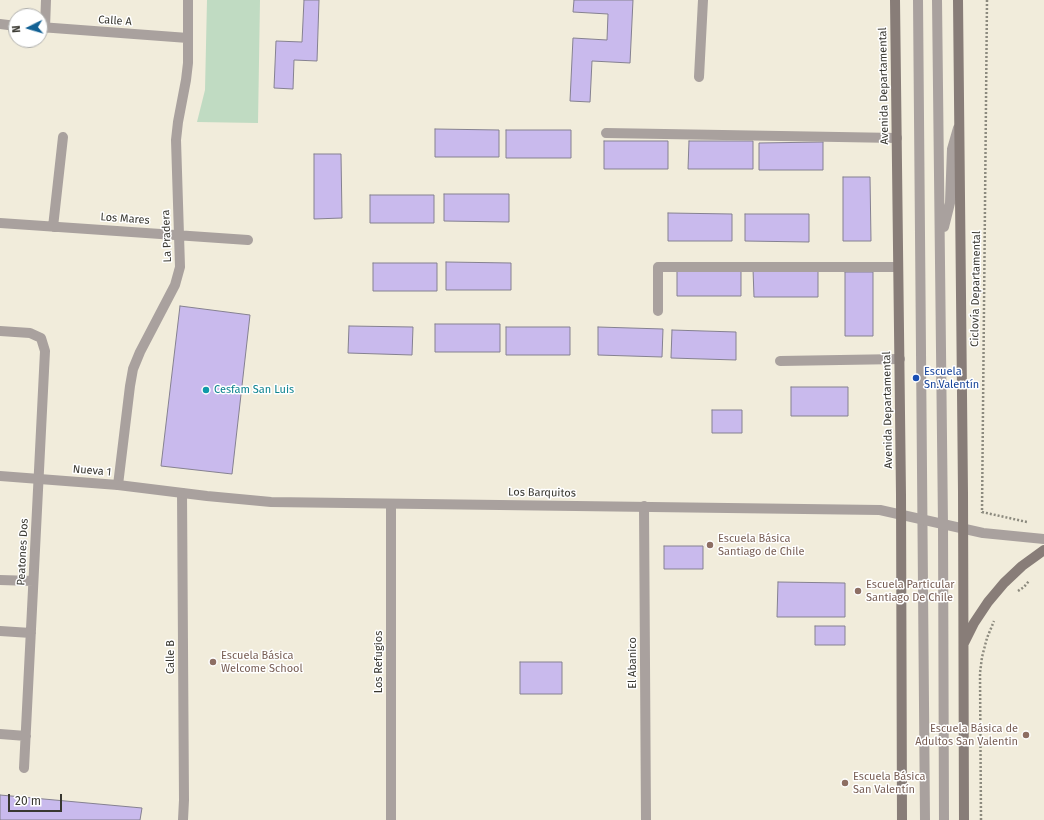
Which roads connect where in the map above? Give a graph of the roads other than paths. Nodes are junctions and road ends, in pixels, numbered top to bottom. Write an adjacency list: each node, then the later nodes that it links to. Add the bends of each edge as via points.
1 (188, 0): 8 (street, La Pradera)
2 (703, 0): 9 (street)
3 (895, 0): 13 (main road, Avenida Departamental)
4 (918, 0): 31 (street)
5 (937, 0): 18 (street)
6 (958, 0): 10 (main road)
7 (48, 27): 8 (street, Calle A)
8 (188, 38): 16 (street, La Pradera, via 186,80 176,140)
9 (699, 77)
10 (959, 124): 18 (street, via 952,149 950,203); 33 (main road)
11 (606, 133): 13 (street)
12 (63, 137): 15 (street)
13 (897, 138): 19 (main road, Avenida Departamental)
14 (0, 223): 15 (street, Los Mares)
15 (53, 226): 16 (street, Los Mares)
16 (179, 235): 17 (street, Los Mares); 26 (street, La Pradera, via 180,259 175,285 133,369)
17 (248, 240)
18 (940, 240): 32 (street)
19 (898, 267): 20 (street, via 658,267); 22 (main road, Avenida Departamental)
20 (658, 311)
21 (0, 331): 25 (street, Peatones Dos, via 30,333 41,338 45,351)
22 (900, 359): 23 (street); 30 (main road, Avenida Departamental)
23 (780, 361)
24 (0, 476): 25 (street, Nueva 1)
25 (39, 479): 26 (street, Nueva 1); 37 (street, Peatones Dos)
26 (118, 485): 27 (street, Nueva 1)
27 (182, 493): 28 (street, Los Barquitos, via 265,502); 44 (street, Calle B)
28 (391, 504): 29 (street, Los Barquitos); 45 (street, Los Refugios)
29 (644, 506): 30 (street, Los Barquitos, via 880,510); 46 (street, El Abanico)
30 (901, 516): 31 (street, Los Barquitos); 47 (main road, Avenida Departamental)
31 (922, 519): 32 (street, Los Barquitos); 48 (street)
32 (943, 524): 33 (street, Los Barquitos); 49 (street)
33 (963, 529): 34 (street, Los Barquitos); 40 (main road)
34 (1044, 539)
35 (1044, 550): 40 (main road, via 1022,566 988,602)
36 (0, 580): 37 (street)
37 (33, 581): 39 (street, Peatones Dos)
38 (0, 631): 39 (street)
39 (31, 633): 42 (street, Peatones Dos)
40 (964, 645): 50 (main road)
41 (0, 734): 42 (street)
42 (26, 736): 43 (street, Peatones Dos)
43 (24, 768)
44 (183, 820)
45 (391, 820)
46 (646, 820)
47 (902, 820)
48 (925, 820)
49 (944, 820)
50 (964, 820)

